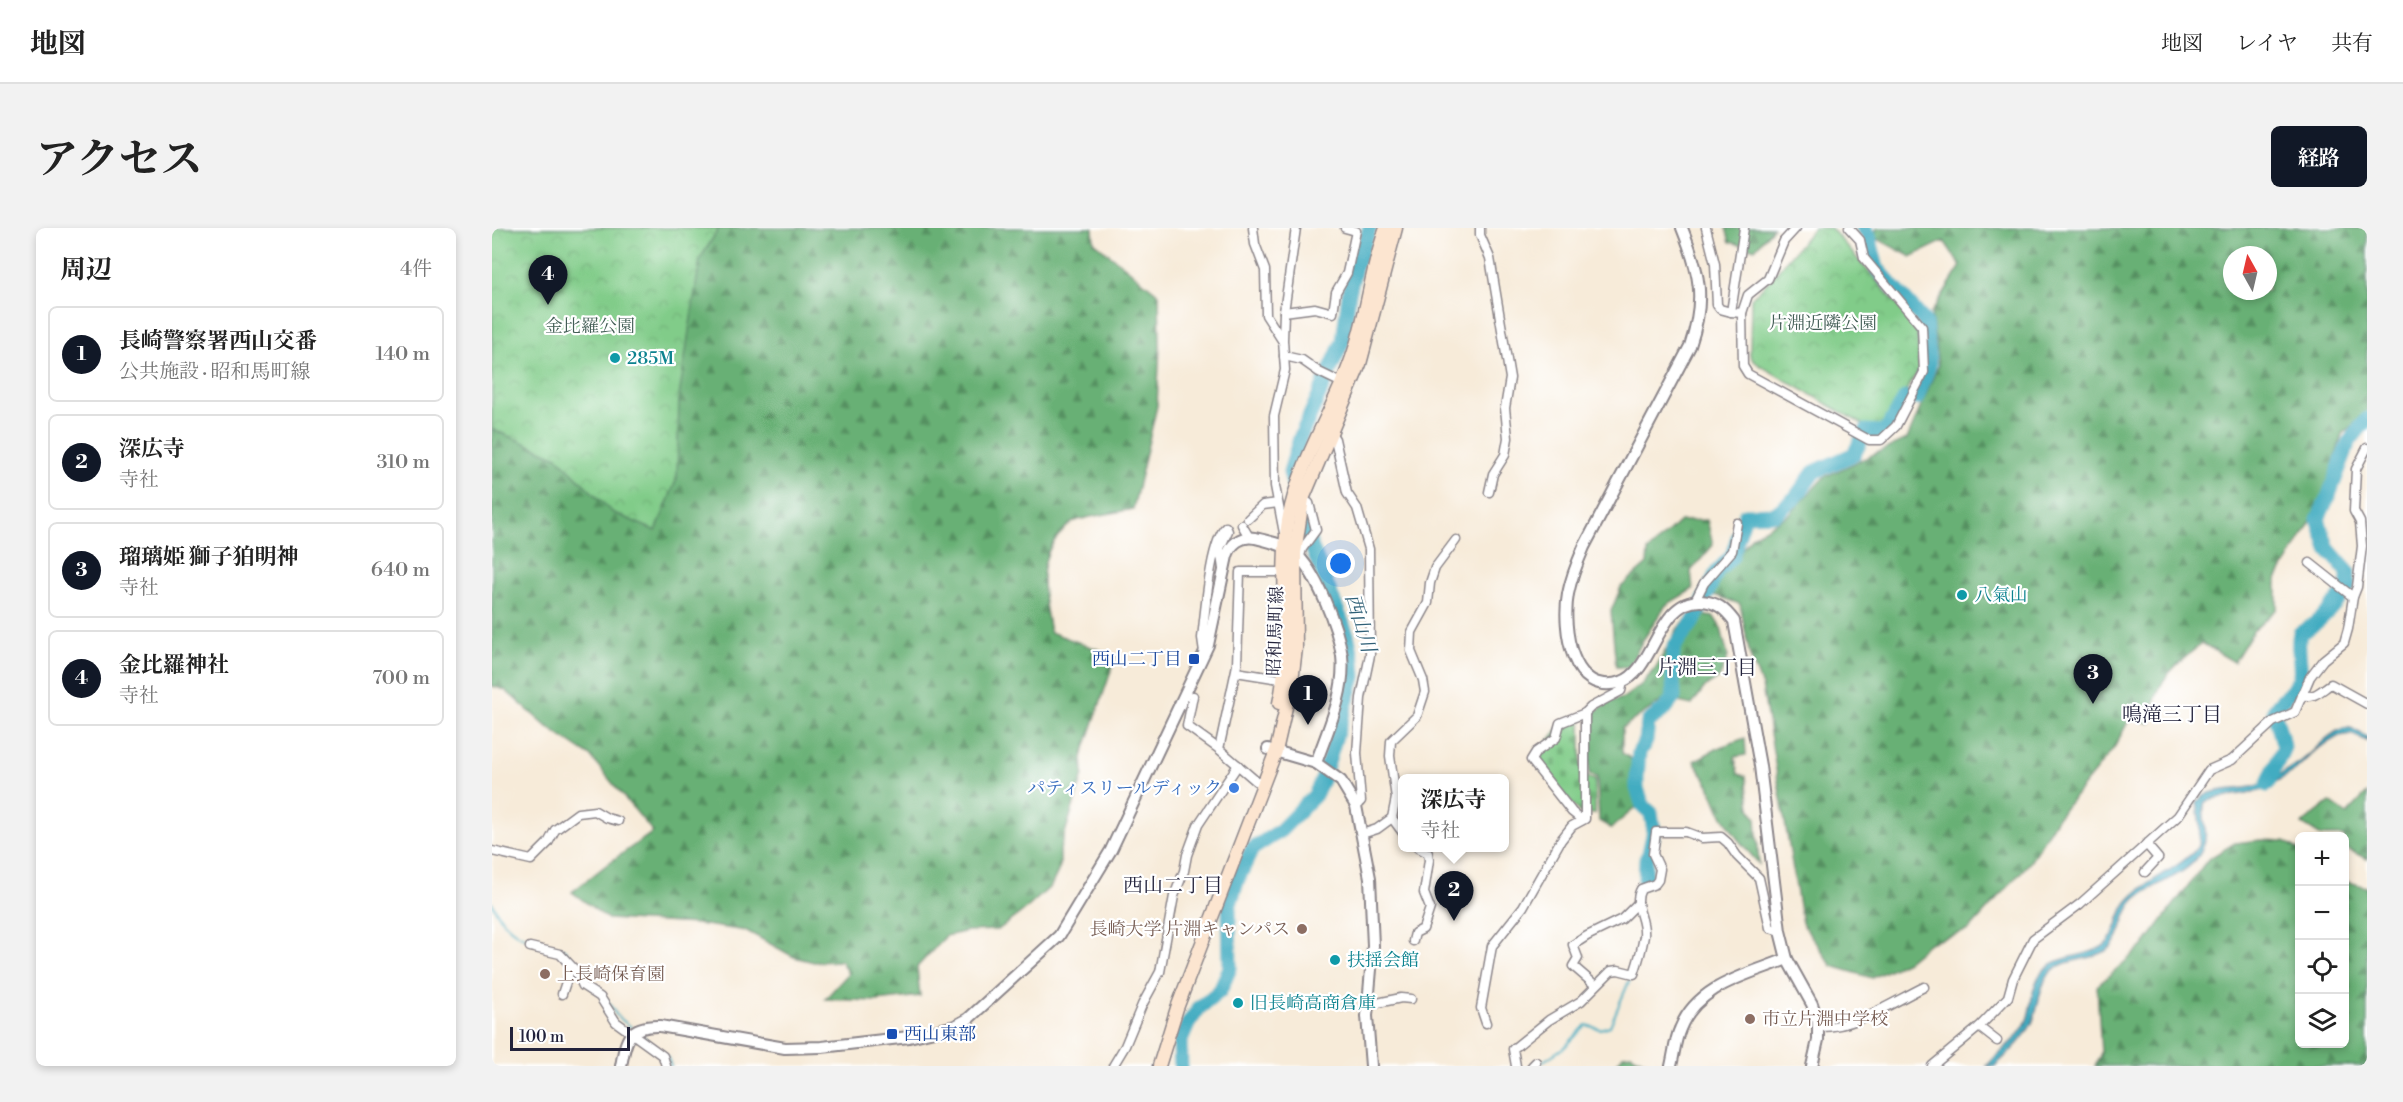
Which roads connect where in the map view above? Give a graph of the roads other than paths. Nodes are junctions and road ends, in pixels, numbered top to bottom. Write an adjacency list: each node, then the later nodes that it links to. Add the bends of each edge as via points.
1 (1252, 228): 15 (street, via 1265,270 1266,315)
2 (1296, 228): 12 (street)
3 (1345, 228): 12 (street, via 1356,231 1333,313 1315,308)
4 (1386, 228): 17 (main road, 昭和馬町線, via 1354,352)
5 (1396, 228): 17 (main road, 昭和馬町線, via 1368,338)
6 (1480, 228): 21 (street, via 1490,256 1510,378 1505,408 1505,455 1493,474)
7 (1682, 228): 38 (street, via 1700,290 1698,323 1584,547 1572,576 1565,617 1574,661 1582,673 1594,682)
8 (1706, 228): 13 (street, via 1715,264 1717,305)
9 (1743, 228): 13 (street)
10 (1796, 228): 14 (street, via 1784,241 1768,279 1748,295)
11 (1849, 228): 14 (street, via 1860,240 1864,258 1922,327 1924,372 1896,426 1881,440 1869,440 1748,374 1743,366)
12 (1284, 312): 15 (street)
13 (1731, 312): 14 (street)
14 (1742, 312)
15 (1283, 340): 16 (street)
16 (1284, 356): 17 (street, via 1302,360); 23 (street, via 1274,416)
17 (1342, 383): 18 (main road, 昭和馬町線)
18 (1326, 429): 20 (main road, 昭和馬町線); 48 (street, via 1335,439 1347,493 1357,508 1369,549 1370,655 1361,698 1357,753 1361,801)
19 (2367, 448): 32 (street, via 2356,468 2354,511 2360,522 2362,546)
20 (1303, 483): 22 (main road, 昭和馬町線); 27 (main road, 昭和馬町線, via 1287,524)
21 (1489, 492)
22 (1303, 499): 27 (main road, 昭和馬町線); 27 (street, via 1309,503 1316,530)
23 (1278, 503): 25 (street, via 1263,505 1245,522); 27 (street)
24 (1737, 523): 34 (street, via 1732,551 1704,583)
25 (1249, 537): 27 (street); 29 (street, via 1232,545)
26 (1456, 540): 49 (street, via 1435,568 1428,603 1412,632 1411,651 1425,692 1417,716 1391,741 1396,798)
27 (1296, 550): 30 (main road, 昭和馬町線); 45 (street, via 1333,622 1342,658 1335,710)
28 (2310, 563): 33 (street)
29 (1223, 570): 35 (street, via 1212,633); 35 (street, via 1220,550 1228,531 1226,526 1215,549 1202,638)
30 (1290, 572): 36 (street, via 1240,572); 37 (main road, 昭和馬町線)
31 (2367, 585): 32 (street)
32 (2357, 587): 33 (street)
33 (2348, 593): 39 (street, via 2344,643 2310,677)
34 (1695, 601): 38 (street, via 1669,618 1635,672); 59 (street, via 1725,609 1734,621 1760,766)
35 (1204, 653): 72 (street, via 1111,850 1080,904 1059,936 968,1019 955,1026 909,1036 822,1047 785,1048 660,1026)
36 (1236, 672): 37 (street); 43 (street)
37 (1288, 680): 44 (main road, 昭和馬町線)
38 (1623, 681): 42 (street, via 1621,691)
39 (2302, 695): 41 (street, via 2309,698 2331,684); 54 (street, via 2295,712 2276,721 2232,760 2209,770 2178,816)
40 (1193, 696): 43 (street, via 1187,726)
41 (2367, 704)
42 (1585, 713): 50 (street); 50 (street, via 1560,723 1556,738 1531,760)
43 (1219, 749): 46 (street)
44 (1272, 750): 45 (street); 47 (main road, 昭和馬町線)
45 (1316, 763): 48 (street, via 1341,781)
46 (1238, 765): 47 (street); 76 (street, via 1198,825 1174,896 1160,972)
47 (1259, 783): 77 (main road, 昭和馬町線, via 1169,1004); 78 (main road, 昭和馬町線)
48 (1356, 806): 53 (street)
49 (1392, 818): 52 (street); 53 (street)
50 (1582, 820): 69 (street, via 1561,840 1528,898 1492,946 1481,1008)
51 (618, 821): 55 (street, via 595,811 578,813 555,830 531,860)
52 (1398, 826)
53 (1362, 834): 68 (street, via 1370,878 1373,946)
54 (2146, 844): 57 (street, via 2158,858); 71 (street, via 2080,904 2033,939 2008,997)
55 (492, 851)
56 (1426, 852): 60 (street, via 1430,860 1424,893 1430,908 1424,929 1415,933)
57 (2145, 872)
58 (1636, 905): 59 (street, via 1641,889 1658,880 1660,869 1653,854 1656,832 1721,837 1759,878 1770,928); 64 (street, via 1644,934 1635,974 1611,971); 64 (street, via 1622,919 1573,945 1578,958 1573,966)
59 (1780, 931): 62 (street)
60 (1413, 941)
61 (530, 947): 63 (street, via 560,954)
62 (1787, 959): 70 (street, via 1816,1012); 81 (street, via 1702,996 1680,1029)
63 (571, 967): 66 (street); 72 (street, via 583,986 600,997 616,1022)
64 (1595, 985): 80 (street, via 1581,1000 1513,1049)
65 (1924, 987): 70 (street, via 1859,1020 1834,1028)
66 (562, 994)
67 (1411, 999): 68 (street)
68 (1368, 1005): 79 (street)
69 (1486, 1023)
70 (1819, 1027): 82 (street)
71 (1979, 1027): 73 (street); 83 (street)
72 (632, 1032): 74 (street); 75 (street, via 663,1056)
73 (1996, 1041)
74 (621, 1066)
75 (666, 1066)
76 (1113, 1066)
77 (1151, 1066)
78 (1159, 1066)
79 (1371, 1066)
80 (1516, 1066)
81 (1671, 1066)
82 (1812, 1066)
83 (1932, 1066)

